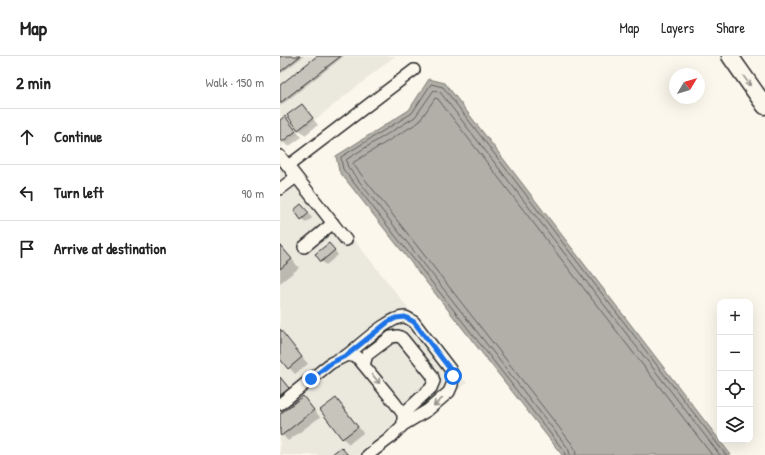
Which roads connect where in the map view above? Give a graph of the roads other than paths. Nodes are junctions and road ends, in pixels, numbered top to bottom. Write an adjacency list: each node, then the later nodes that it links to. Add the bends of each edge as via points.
1 (730, 56): 3 (highway, one-way to 3)
2 (414, 70): 5 (lane)
3 (765, 106)
4 (280, 156): 5 (lane)
5 (288, 166): 6 (lane)
6 (296, 177): 7 (lane); 8 (lane)
7 (280, 189)
8 (333, 223): 9 (lane); 10 (lane)
9 (346, 240)
10 (304, 246)
11 (347, 355): 12 (lane, via 358,357); 13 (lane, via 331,363); 14 (lane, one-way to 14, via 396,318 405,317 414,322 453,376 449,392 428,410)
12 (364, 365): 14 (lane, one-way to 14, via 396,403); 14 (lane, via 367,355 392,337 398,336 432,375 434,381 431,388 418,399)
13 (280, 404)
14 (403, 419): 15 (lane, via 389,439)
15 (368, 455)

